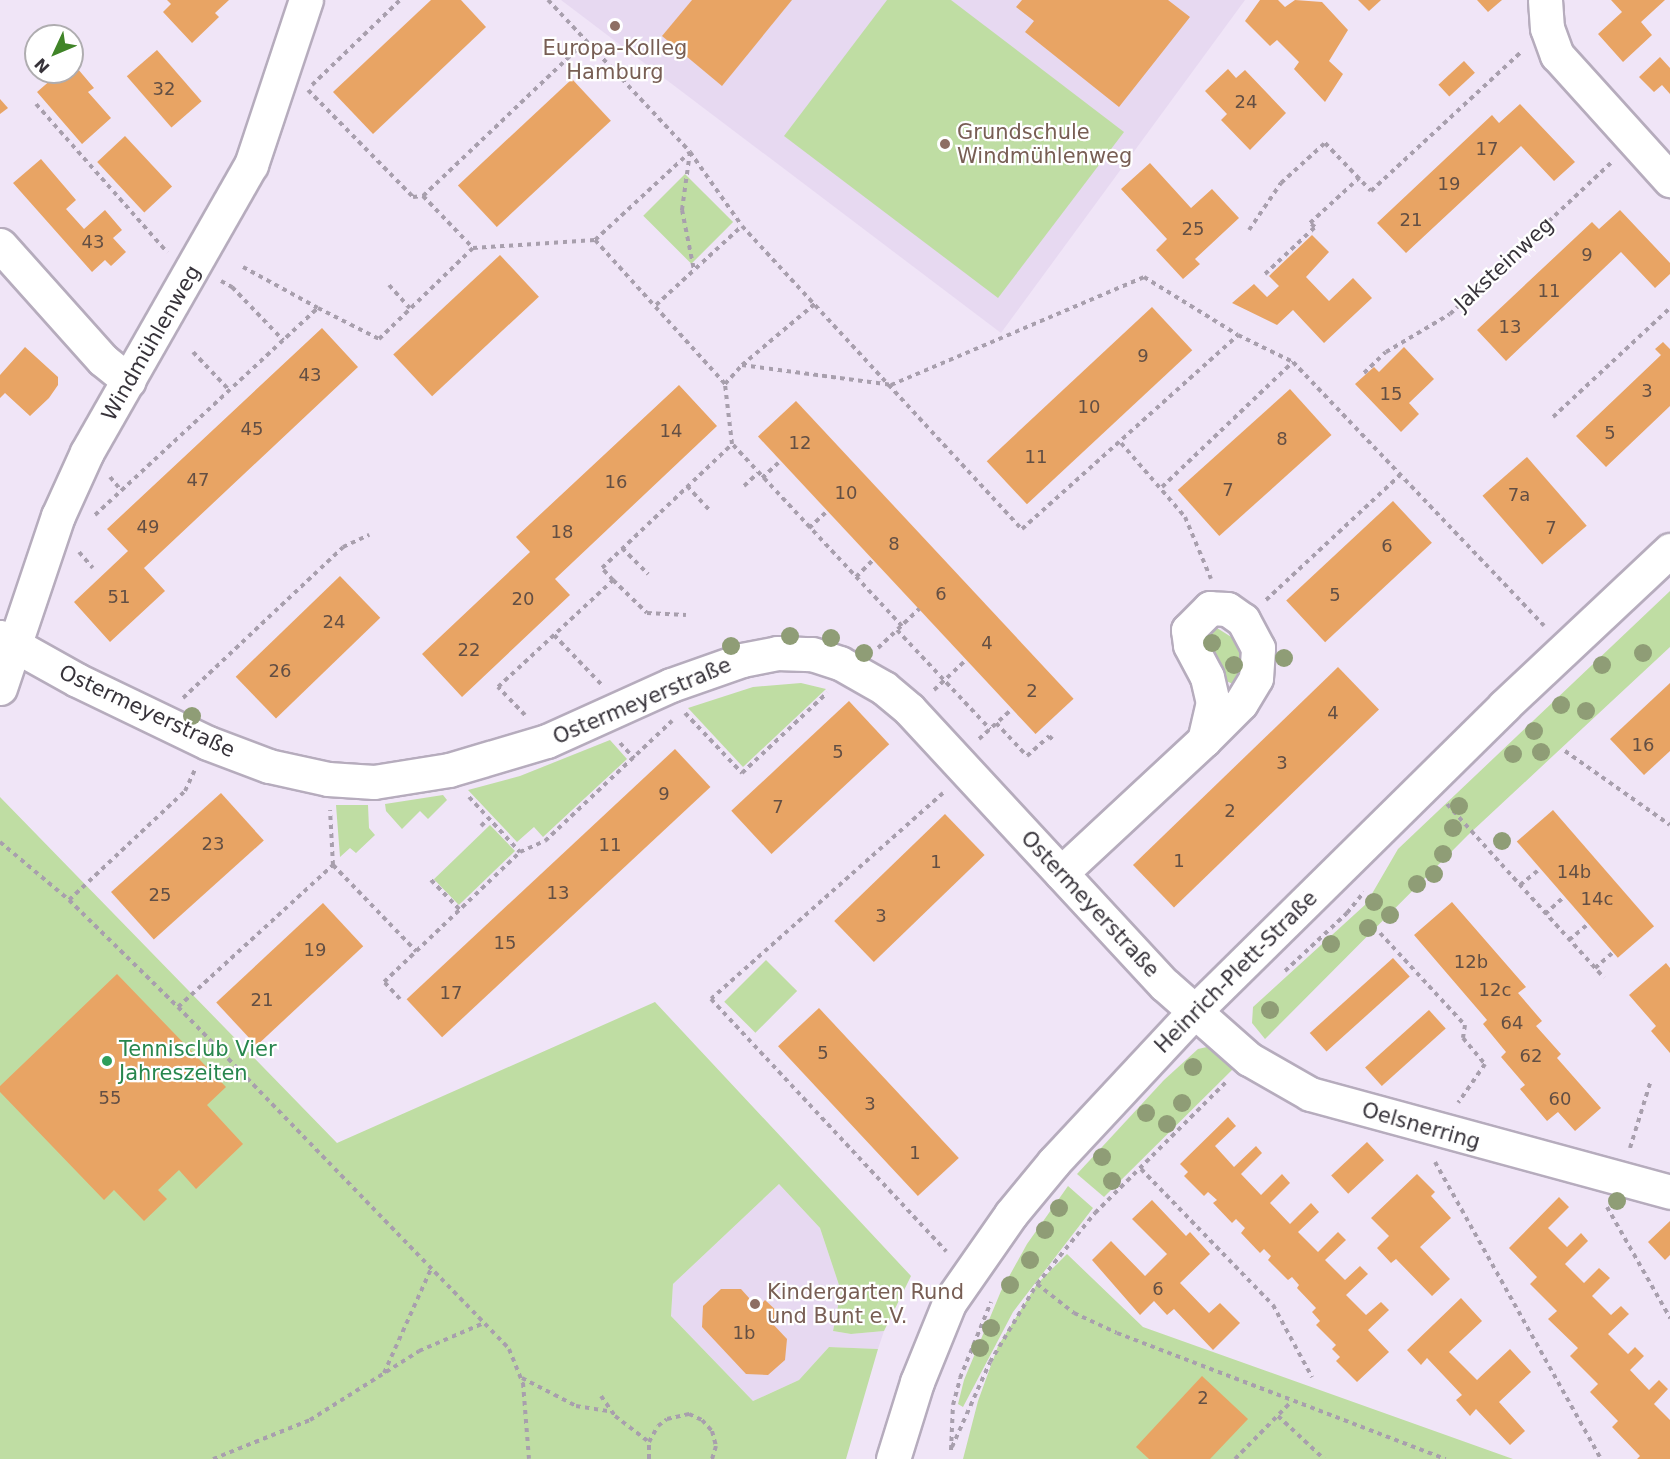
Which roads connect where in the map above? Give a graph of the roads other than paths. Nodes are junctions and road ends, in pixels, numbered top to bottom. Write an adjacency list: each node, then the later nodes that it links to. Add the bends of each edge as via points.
1 (306, 0): 5 (street, Windmühlenweg, via 295,84)
2 (1546, 14): 3 (street, via 1557,55)
3 (1670, 180)
4 (0, 245): 5 (street, via 103,360)
5 (129, 381): 7 (street, Windmühlenweg, via 87,452)
6 (1670, 550): 11 (street, Heinrich-Plett-Straße, via 1426,781)
7 (7, 641): 8 (street, Windmühlenweg); 10 (street, Ostermeyerstraße, via 208,743 269,766 328,779 374,782 449,770 547,741 671,685 742,660 777,652 812,654 840,663 884,688 971,757)
8 (0, 688)
9 (1204, 740): 10 (street)
10 (1061, 873): 11 (street, Ostermeyerstraße, via 1165,985)
11 (1195, 1011): 12 (street, Oelsnerring, via 1249,1059 1310,1094); 13 (street, Heinrich-Plett-Straße, via 1054,1162 967,1273 935,1333)
12 (1670, 1192)
13 (893, 1459)

